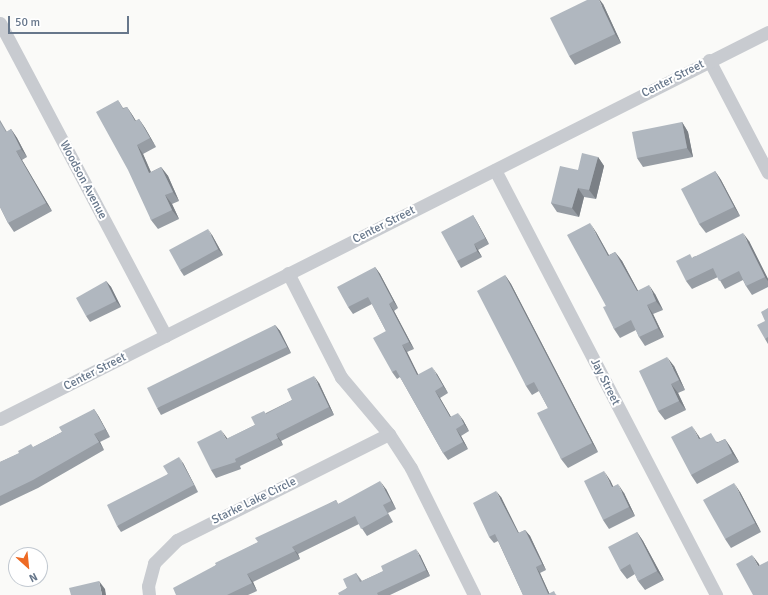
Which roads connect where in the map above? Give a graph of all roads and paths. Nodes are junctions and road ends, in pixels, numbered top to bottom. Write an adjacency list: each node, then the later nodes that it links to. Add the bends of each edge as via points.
1 (0, 23): 7 (street, Woodson Avenue)
2 (768, 32): 3 (street, Center Street)
3 (709, 60): 4 (street, Center Street); 5 (street)
4 (495, 170): 6 (street, Center Street); 12 (street, Jay Street)
5 (768, 173)
6 (288, 273): 7 (street, Center Street); 9 (street, via 341,377)
7 (166, 336): 8 (street, Center Street)
8 (0, 419)
9 (389, 434): 10 (street, Starke Lake Circle, via 177,540 154,563 148,586); 11 (street, via 411,468)
10 (150, 595)
11 (474, 595)
12 (716, 595)

